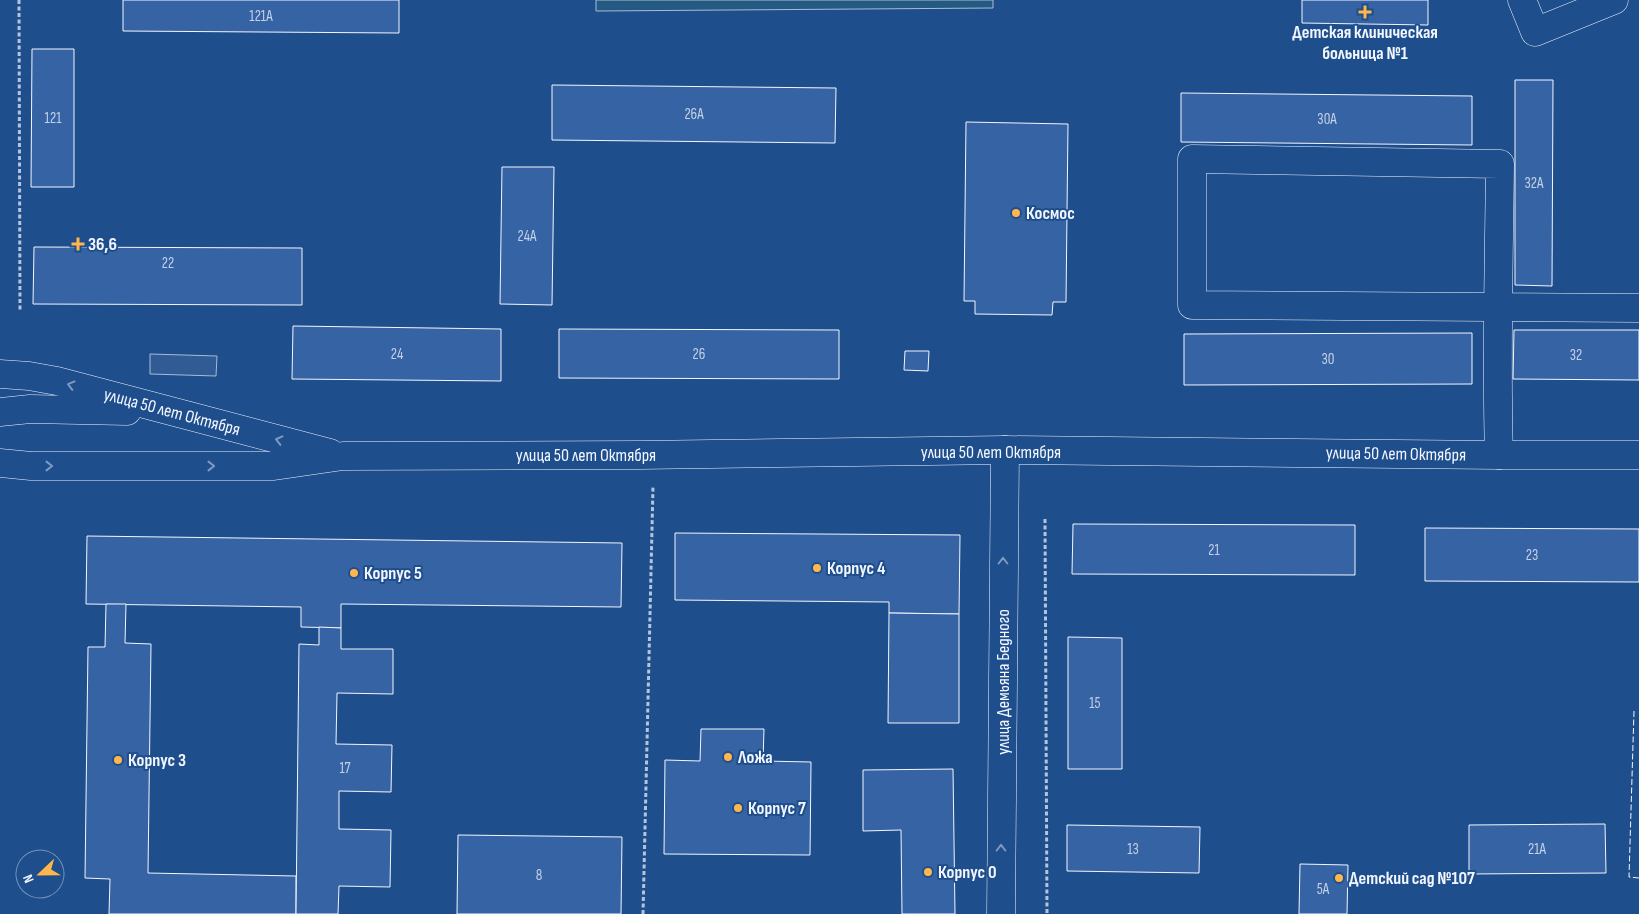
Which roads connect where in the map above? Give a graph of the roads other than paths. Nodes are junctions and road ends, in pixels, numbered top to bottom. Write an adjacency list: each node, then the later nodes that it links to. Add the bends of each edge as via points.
1 (1522, 0): 2 (street, via 1535,32)
2 (1614, 0)
3 (1498, 306): 3 (street, via 1192,305 1192,159 1500,164); 4 (street); 9 (street)
4 (1639, 308)
5 (0, 374): 7 (street, улица 50 лет Октября, one-way to 5, via 57,381)
6 (0, 412): 7 (street, via 30,409)
7 (178, 414): 11 (street, улица 50 лет Октября, one-way to 7)
8 (1005, 450): 9 (street, улица 50 лет Октября); 11 (street, улица 50 лет Октября); 13 (street, улица Демьяна Бедного, one-way to 8)
9 (1500, 455): 10 (street, улица 50 лет Октября)
10 (1639, 455)
11 (343, 456): 12 (street, улица 50 лет Октября, one-way to 11, via 30,466 274,466)
12 (0, 463)
13 (1001, 914)

